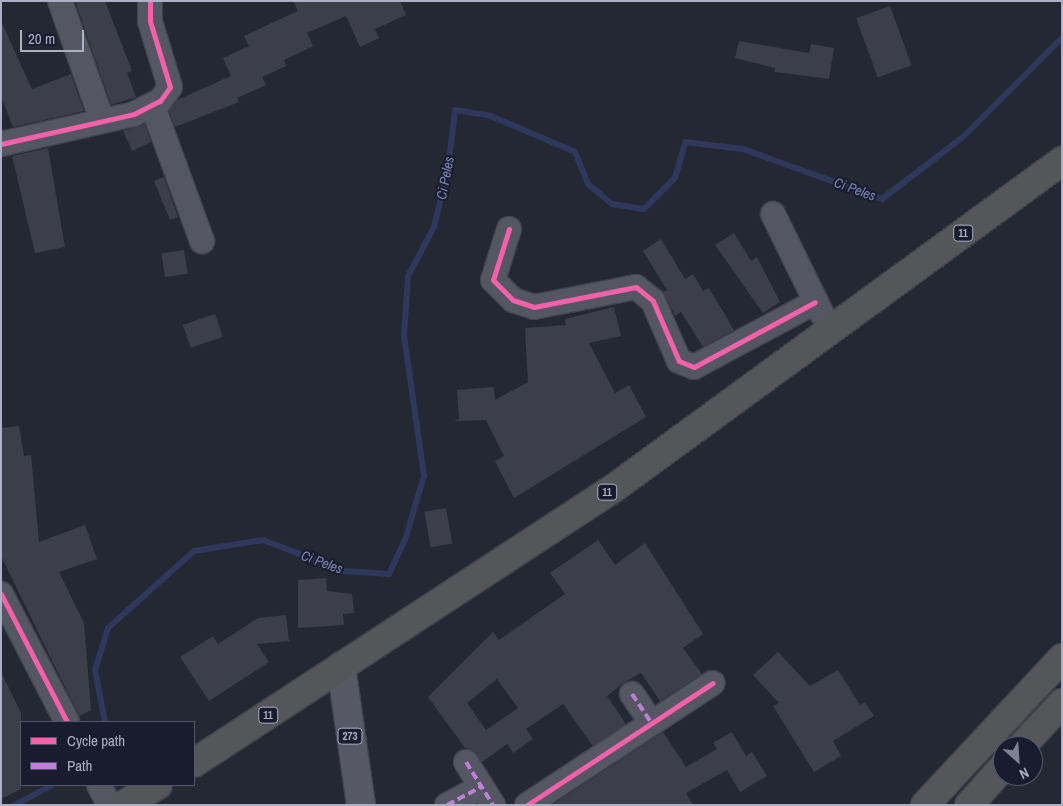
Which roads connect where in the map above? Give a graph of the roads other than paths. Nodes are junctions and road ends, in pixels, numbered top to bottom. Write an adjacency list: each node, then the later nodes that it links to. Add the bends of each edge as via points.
1 (60, 1): 4 (street)
2 (150, 1): 3 (street, via 150,22 170,88)
3 (153, 107): 4 (street); 9 (street)
4 (102, 120): 5 (street)
5 (1, 144)
6 (1062, 161): 11 (highway, 11)
7 (773, 214): 10 (street)
8 (509, 230): 10 (street, via 493,280 513,300 534,307 636,286 653,302 679,361 694,367)
9 (202, 241)
10 (815, 302): 11 (street)
11 (831, 328): 14 (highway, 11, via 614,488)
12 (1, 594): 18 (street)
13 (1062, 658): 32 (highway)
14 (341, 666): 21 (highway, 11); 29 (main road, 273)
15 (713, 683): 19 (street)
16 (632, 694): 19 (street)
17 (1062, 702): 20 (highway)
18 (66, 721)
19 (650, 721): 31 (street)
20 (1031, 736)
21 (195, 761)
22 (466, 762): 26 (street)
23 (993, 778): 33 (highway)
24 (100, 786): 27 (street)
25 (156, 786): 28 (highway)
26 (487, 796): 30 (street)
27 (109, 805)
28 (123, 805)
29 (360, 805)
30 (447, 805)
31 (528, 805)
32 (925, 805)
33 (969, 805)

